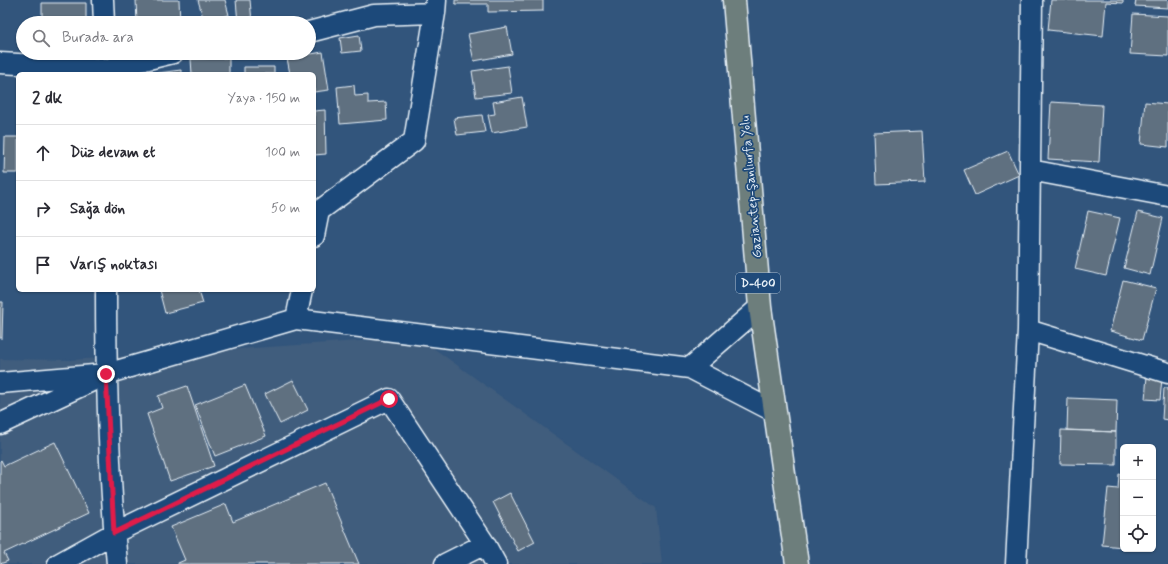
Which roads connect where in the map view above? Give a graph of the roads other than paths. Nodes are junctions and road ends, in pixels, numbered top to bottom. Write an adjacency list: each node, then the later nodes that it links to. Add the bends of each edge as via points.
1 (103, 0): 5 (street)
2 (734, 0): 15 (main road, Gaziantep-Şanlıurfa Yolu / D-400)
3 (1032, 0): 10 (street)
4 (436, 6): 6 (street, via 374,14); 12 (street, via 414,141 319,211)
5 (104, 16)
6 (316, 30)
7 (137, 60): 9 (street)
8 (0, 63): 9 (street)
9 (106, 66)
10 (1030, 170): 11 (street); 17 (street)
11 (1168, 196)
12 (316, 226)
13 (106, 292): 19 (street)
14 (302, 292): 16 (street)
15 (760, 307): 18 (street); 22 (main road, Gaziantep-Şanlıurfa Yolu / D-400)
16 (296, 319): 18 (street); 19 (street)
17 (1028, 330): 20 (street); 31 (street)
18 (690, 368): 22 (street)
19 (106, 374): 21 (street); 23 (street); 24 (street)
20 (1168, 374)
21 (0, 383)
22 (775, 412): 30 (main road, Gaziantep-Şanlıurfa Yolu / D-400)
23 (0, 424)
24 (114, 533): 25 (street, via 389,399); 26 (street); 27 (street)
25 (485, 544): 28 (street); 29 (street)
26 (58, 564)
27 (117, 564)
28 (445, 564)
29 (496, 564)
30 (797, 564)
31 (1016, 564)

